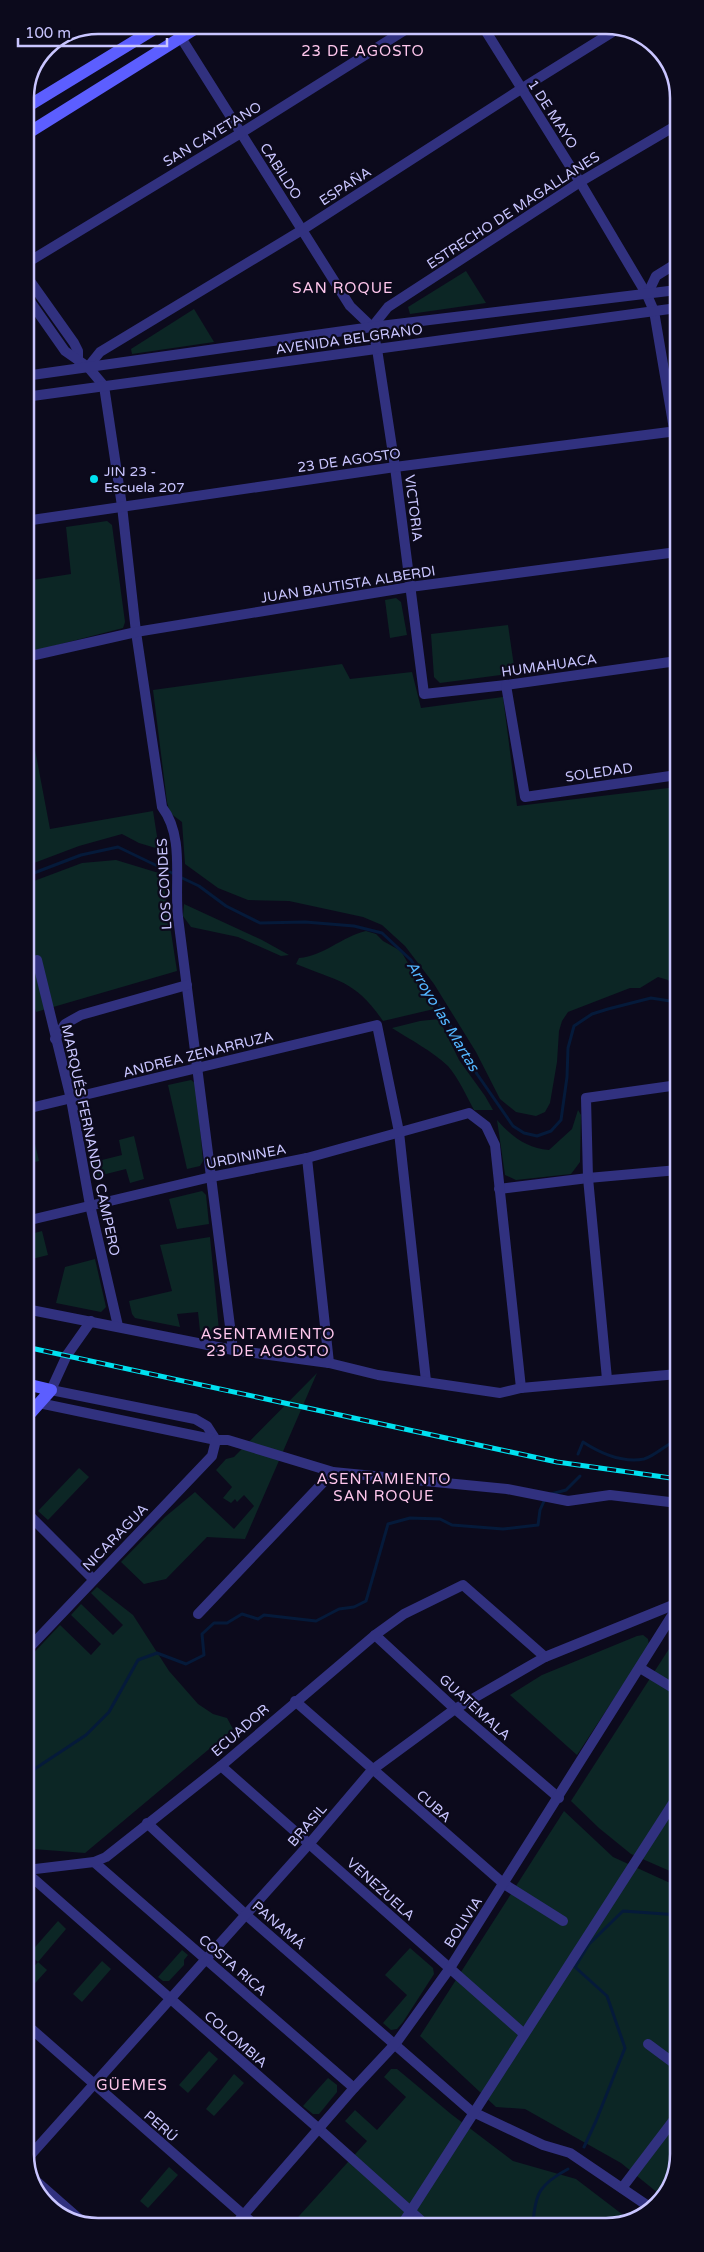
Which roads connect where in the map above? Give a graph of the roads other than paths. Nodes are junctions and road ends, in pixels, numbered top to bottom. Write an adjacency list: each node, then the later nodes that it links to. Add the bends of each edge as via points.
1 (147, 34): 9 (street)
2 (178, 34): 7 (street, CABILDO)
3 (186, 34): 7 (street)
4 (399, 34): 12 (street, SAN CAYETANO)
5 (487, 34): 8 (street, 1 DE MAYO)
6 (609, 34): 8 (street, ESPAÑA)
7 (180, 38): 11 (street); 12 (street, CABILDO)
8 (521, 89): 13 (street, 1 DE MAYO); 14 (street, ESPAÑA)
9 (34, 103)
10 (670, 128): 13 (street, ESTRECHO DE MAGALLANES)
11 (34, 129)
12 (240, 133): 14 (street, CABILDO); 15 (street, SAN CAYETANO)
13 (580, 182): 19 (street, 1 DE MAYO); 23 (street, ESTRECHO DE MAGALLANES, via 388,307)
14 (302, 230): 23 (street, CABILDO, via 350,306); 26 (street, ESPAÑA, via 100,352)
15 (34, 259)
16 (670, 267): 19 (street, via 656,276)
17 (34, 287): 25 (street, via 74,343)
18 (670, 291): 19 (street, AVENIDA BELGRANO)
19 (647, 294): 22 (street, 1 DE MAYO); 23 (street, AVENIDA BELGRANO)
20 (34, 307): 25 (street, via 65,351)
21 (670, 309): 22 (street, AVENIDA BELGRANO)
22 (654, 311): 24 (street, AVENIDA BELGRANO); 30 (street, 1 DE MAYO)
23 (372, 327): 24 (street, VICTORIA); 26 (street, AVENIDA BELGRANO)
24 (377, 349): 28 (street, AVENIDA BELGRANO); 32 (street, VICTORIA)
25 (78, 360): 26 (street)
26 (88, 367): 27 (street, AVENIDA BELGRANO); 28 (street)
27 (34, 375)
28 (104, 386): 29 (street, AVENIDA BELGRANO); 33 (street, LOS CONDES)
29 (34, 396)
30 (670, 399)
31 (670, 433): 32 (street, 23 DE AGOSTO)
32 (395, 467): 33 (street, 23 DE AGOSTO); 36 (street, VICTORIA)
33 (122, 506): 34 (street, 23 DE AGOSTO); 37 (street, LOS CONDES)
34 (34, 520)
35 (670, 553): 36 (street, JUAN BAUTISTA ALBERDI)
36 (410, 587): 37 (street, JUAN BAUTISTA ALBERDI); 41 (street, VICTORIA)
37 (136, 632): 38 (street, JUAN BAUTISTA ALBERDI); 44 (street, LOS CONDES, via 162,807 170,817 175,833 178,914)
38 (34, 655)
39 (670, 662): 40 (street, HUMAHUACA)
40 (506, 685): 41 (street, HUMAHUACA); 42 (street, SOLEDAD, via 525,797)
41 (424, 694)
42 (670, 776)
43 (36, 960): 45 (street, MARQUÉS FERNANDO CAMPERO)
44 (187, 985): 45 (street, via 81,1015 65,1024); 46 (street, LOS CONDES)
45 (55, 1039): 48 (street, MARQUÉS FERNANDO CAMPERO)
46 (198, 1068): 48 (street, ANDREA ZENARRUZA); 50 (street, ANDREA ZENARRUZA, via 377,1025); 53 (street, LOS CONDES)
47 (670, 1086): 54 (street, via 586,1098)
48 (70, 1099): 49 (street, ANDREA ZENARRUZA); 56 (street, MARQUÉS FERNANDO CAMPERO)
49 (34, 1107)
50 (399, 1132): 51 (street, URDININEA); 55 (street, URDININEA, via 469,1113 486,1126 495,1145); 65 (street)
51 (307, 1158): 53 (street, URDININEA); 62 (street)
52 (670, 1171): 54 (street)
53 (211, 1177): 56 (street, URDININEA); 61 (street, LOS CONDES)
54 (588, 1178): 55 (street); 64 (street)
55 (499, 1189): 67 (street)
56 (90, 1205): 57 (street, URDININEA); 60 (street, MARQUÉS FERNANDO CAMPERO)
57 (34, 1218)
58 (34, 1310): 59 (street)
59 (91, 1321): 60 (street); 68 (street, via 67,1355)
60 (118, 1326): 61 (street)
61 (233, 1350): 62 (street)
62 (329, 1363): 65 (street, via 378,1375)
63 (670, 1375): 64 (street)
64 (607, 1379): 67 (street)
65 (426, 1381): 67 (street, via 500,1393)
66 (34, 1386): 68 (street)
67 (521, 1388)
68 (51, 1390): 69 (street); 71 (street, via 195,1419 207,1426)
69 (34, 1401)
70 (34, 1402): 71 (street)
71 (216, 1440): 72 (street, via 268,1450); 75 (street, NICARAGUA, via 212,1456)
72 (334, 1472): 73 (street, via 507,1489 568,1501 610,1494); 77 (street)
73 (670, 1502)
74 (34, 1520): 75 (street)
75 (93, 1579): 80 (street, NICARAGUA)
76 (670, 1608): 81 (street, BRASIL)
77 (198, 1614)
78 (670, 1618): 82 (street, BOLIVIA)
79 (375, 1635): 81 (street, ECUADOR, via 404,1614 463,1585); 84 (street, ECUADOR); 85 (street, GUATEMALA)
80 (34, 1642)
81 (545, 1657): 85 (street, BRASIL)
82 (640, 1668): 83 (street); 88 (street, BOLIVIA)
83 (670, 1687)
84 (295, 1701): 86 (street, ECUADOR); 87 (street, CUBA)
85 (455, 1709): 87 (street, BRASIL); 88 (street, GUATEMALA)
86 (221, 1766): 90 (street, ECUADOR); 91 (street, VENEZUELA)
87 (372, 1770): 91 (street, BRASIL); 95 (street, CUBA)
88 (558, 1798): 95 (street, BOLIVIA)
89 (670, 1808): 102 (street)
90 (147, 1823): 92 (street, ECUADOR, via 106,1858); 96 (street, PANAMÁ)
91 (310, 1844): 96 (street, BRASIL); 99 (street, VENEZUELA)
92 (94, 1862): 93 (street, ECUADOR); 98 (street, COSTA RICA)
93 (34, 1871)
94 (34, 1878): 100 (street, COLOMBIA)
95 (504, 1884): 97 (street, CUBA); 99 (street, BOLIVIA)
96 (245, 1914): 98 (street, BRASIL); 103 (street, PANAMÁ)
97 (563, 1920)
98 (206, 1959): 100 (street, BRASIL); 107 (street, COSTA RICA)
99 (450, 1968): 102 (street, VENEZUELA); 103 (street, BOLIVIA)
100 (169, 1999): 106 (street, BRASIL); 110 (street, COLOMBIA)
101 (34, 2032): 106 (street, PERÚ)
102 (523, 2033): 108 (street)
103 (396, 2044): 107 (street, BOLIVIA); 108 (street, PANAMÁ)
104 (648, 2044): 105 (street)
105 (670, 2060)
106 (92, 2084): 111 (street, BRASIL); 117 (street, PERÚ)
107 (354, 2088): 110 (street, BOLIVIA)
108 (473, 2112): 113 (street, PANAMÁ, via 543,2145 570,2153); 115 (street)
109 (670, 2125): 113 (street)
110 (319, 2129): 115 (street, COLOMBIA); 117 (street, BOLIVIA)
111 (34, 2151)
112 (41, 2185): 116 (street)
113 (622, 2188): 114 (street, PANAMÁ)
114 (646, 2205)
115 (410, 2211): 119 (street); 120 (street, COLOMBIA)
116 (72, 2213)
117 (244, 2216): 118 (street, PERÚ)
118 (246, 2218)
119 (406, 2218)
120 (418, 2218)

